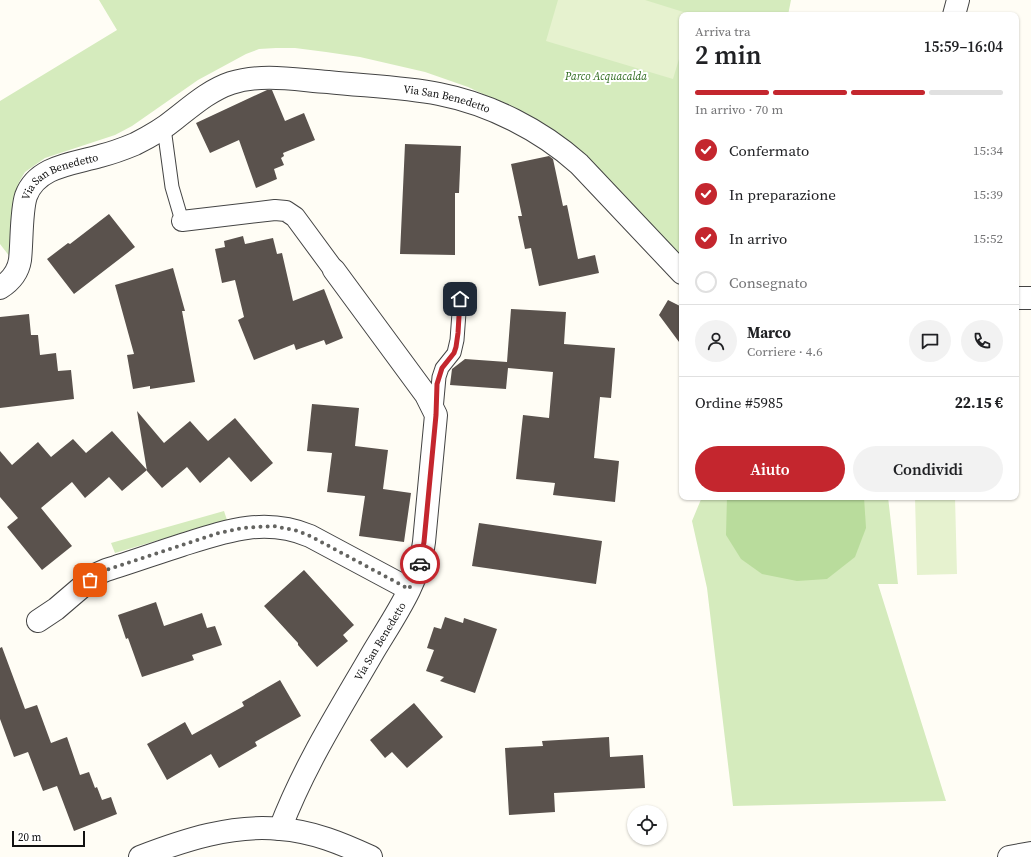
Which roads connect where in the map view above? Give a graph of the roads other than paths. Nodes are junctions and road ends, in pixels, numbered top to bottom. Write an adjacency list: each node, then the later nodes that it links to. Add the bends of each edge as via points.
1 (958, 0): 2 (street)
2 (955, 12)
3 (164, 128): 4 (lane, via 169,173); 6 (street, Via San Benedetto, via 213,92 230,83 250,79 278,78 401,89 460,99 514,121 566,152); 7 (street, Via San Benedetto, via 121,150 60,166 42,175 30,189 24,204 19,269 15,276)
4 (182, 221): 5 (street, via 275,210 286,212 295,217)
5 (334, 270): 11 (street, via 426,395)
6 (679, 270)
7 (0, 288)
8 (1019, 298): 9 (street)
9 (1031, 298)
10 (460, 299): 11 (lane, Via San Benedetto, via 456,347 439,377)
11 (436, 415): 12 (street, Via San Benedetto, via 424,550)
12 (409, 589): 13 (street, via 298,531 283,527 253,526 219,533 106,570 97,574); 14 (street, Via San Benedetto, via 315,751)
13 (38, 621)
14 (280, 829): 16 (street, via 222,832 182,842); 17 (street, via 304,833)
15 (1031, 853): 18 (street)
16 (140, 857)
17 (371, 857)
18 (1009, 857)

